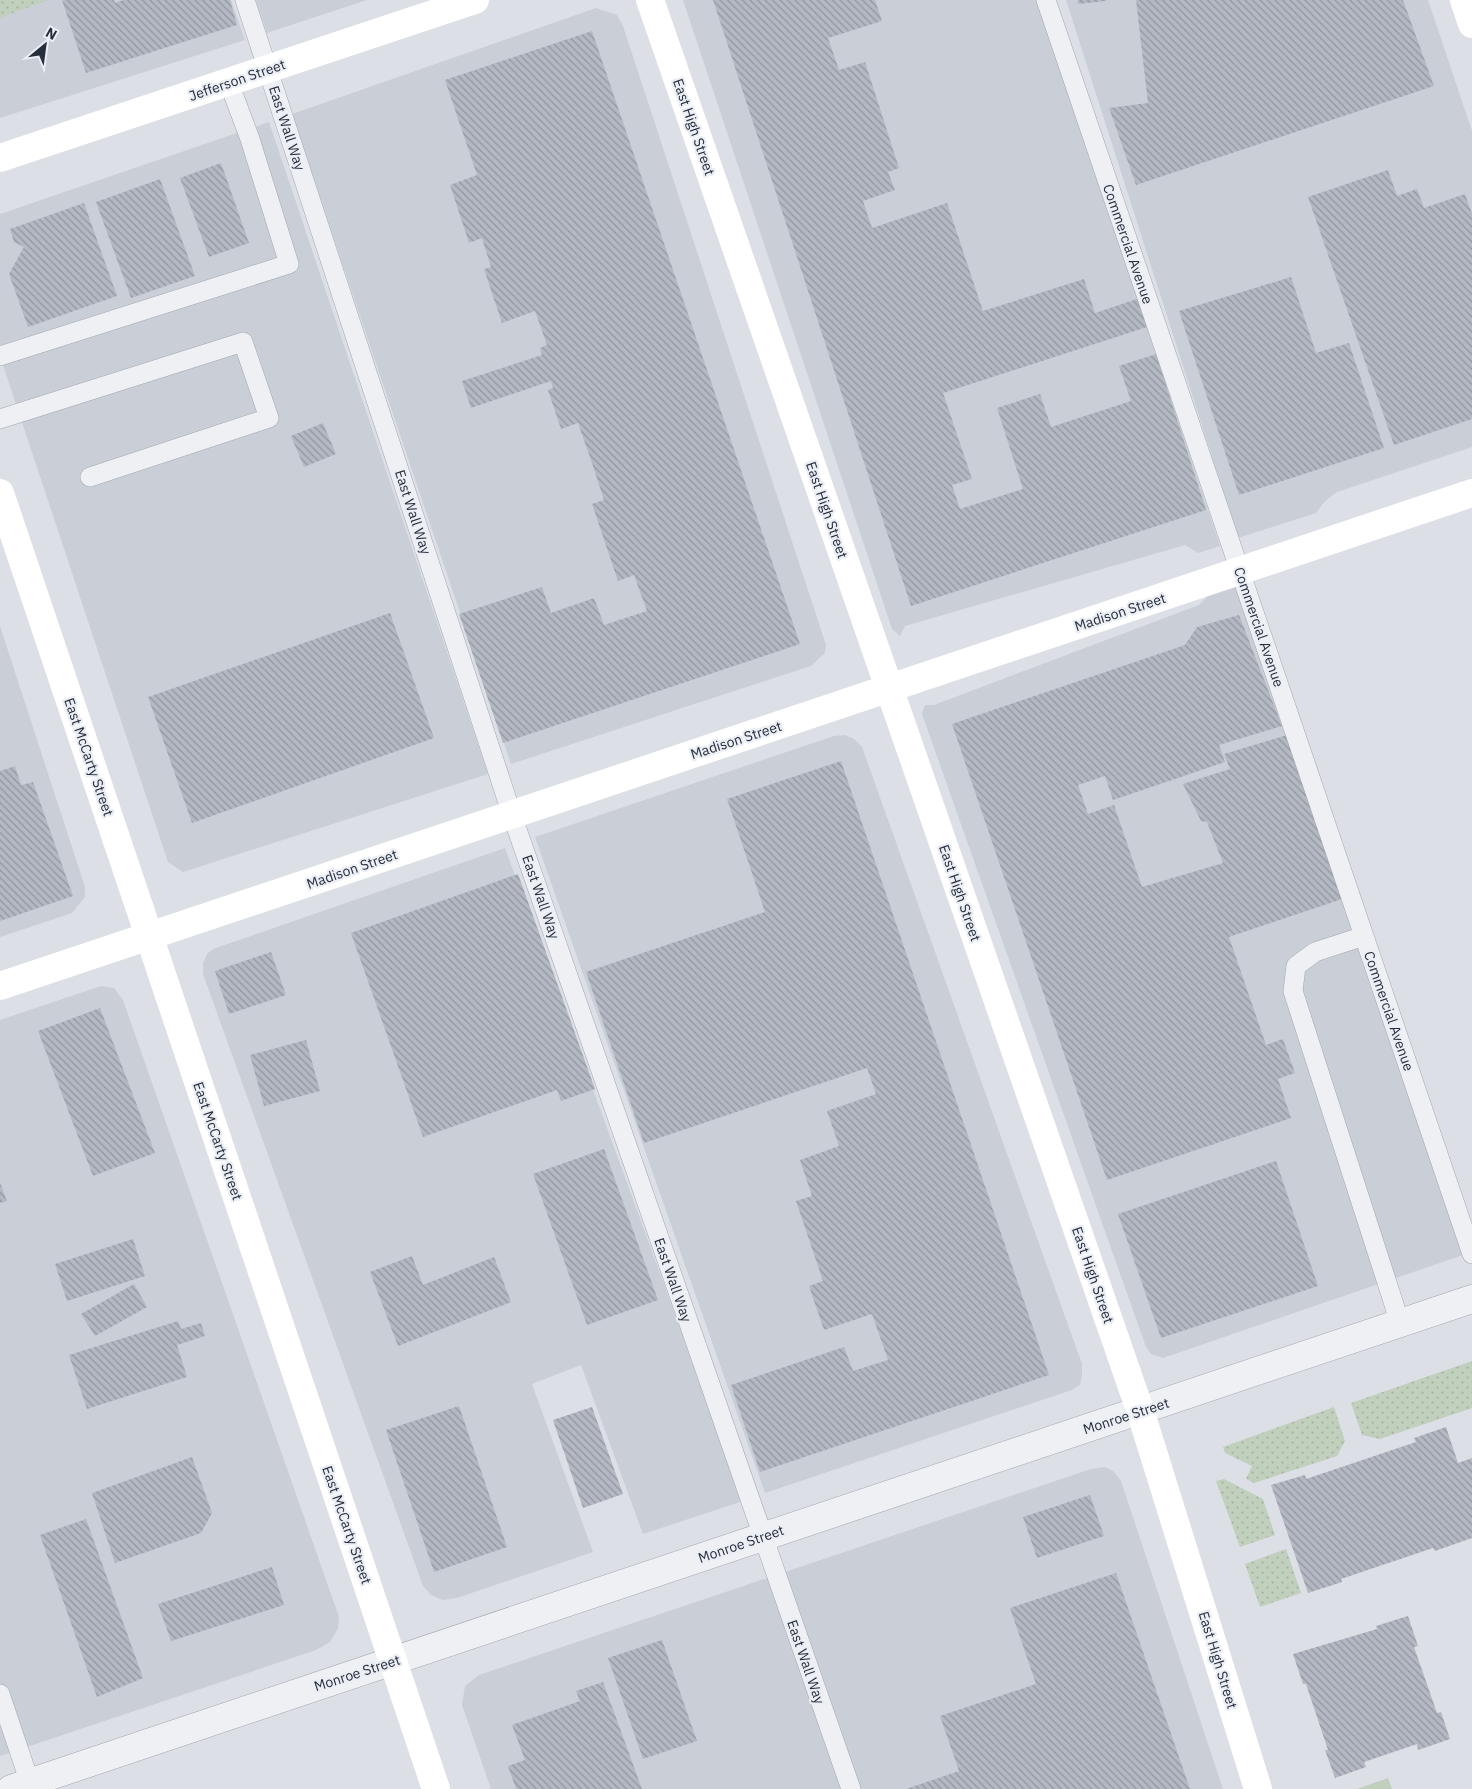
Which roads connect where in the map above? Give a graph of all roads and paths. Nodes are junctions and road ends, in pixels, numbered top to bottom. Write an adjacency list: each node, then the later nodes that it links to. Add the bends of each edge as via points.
1 (245, 0): 7 (lane, East Wall Way)
2 (475, 0): 7 (main road, Jefferson Street)
3 (650, 0): 16 (main road, East High Street)
4 (1046, 0): 15 (lane, Commercial Avenue)
5 (1464, 0): 6 (main road)
6 (1472, 24)
7 (268, 69): 8 (main road, Jefferson Street); 17 (lane, East Wall Way)
8 (229, 83): 9 (main road, Jefferson Street); 10 (lane, via 289,264)
9 (0, 158)
10 (0, 356)
11 (0, 420): 12 (lane, via 243,342 269,418)
12 (90, 477)
13 (0, 493): 18 (main road, East McCarty Street)
14 (1472, 493): 15 (main road, Madison Street)
15 (1240, 572): 16 (main road, Madison Street); 19 (lane, Commercial Avenue)
16 (890, 689): 17 (main road, Madison Street); 24 (main road, East High Street)
17 (512, 815): 18 (main road, Madison Street); 25 (lane, East Wall Way)
18 (149, 936): 20 (main road, Madison Street); 26 (main road, East McCarty Street)
19 (1364, 936): 21 (lane, Commercial Avenue); 23 (lane, via 1315,952 1296,966 1293,991)
20 (0, 986)
21 (1472, 1254)
22 (1472, 1299): 23 (street, Monroe Street)
23 (1400, 1323): 24 (street, Monroe Street)
24 (1140, 1410): 25 (street, Monroe Street); 31 (main road, East High Street)
25 (763, 1537): 26 (street, Monroe Street); 30 (lane, East Wall Way)
26 (393, 1661): 28 (street, Monroe Street); 29 (main road, East McCarty Street)
27 (0, 1694): 28 (lane)
28 (24, 1787)
29 (436, 1789)
30 (850, 1789)
31 (1258, 1789)

